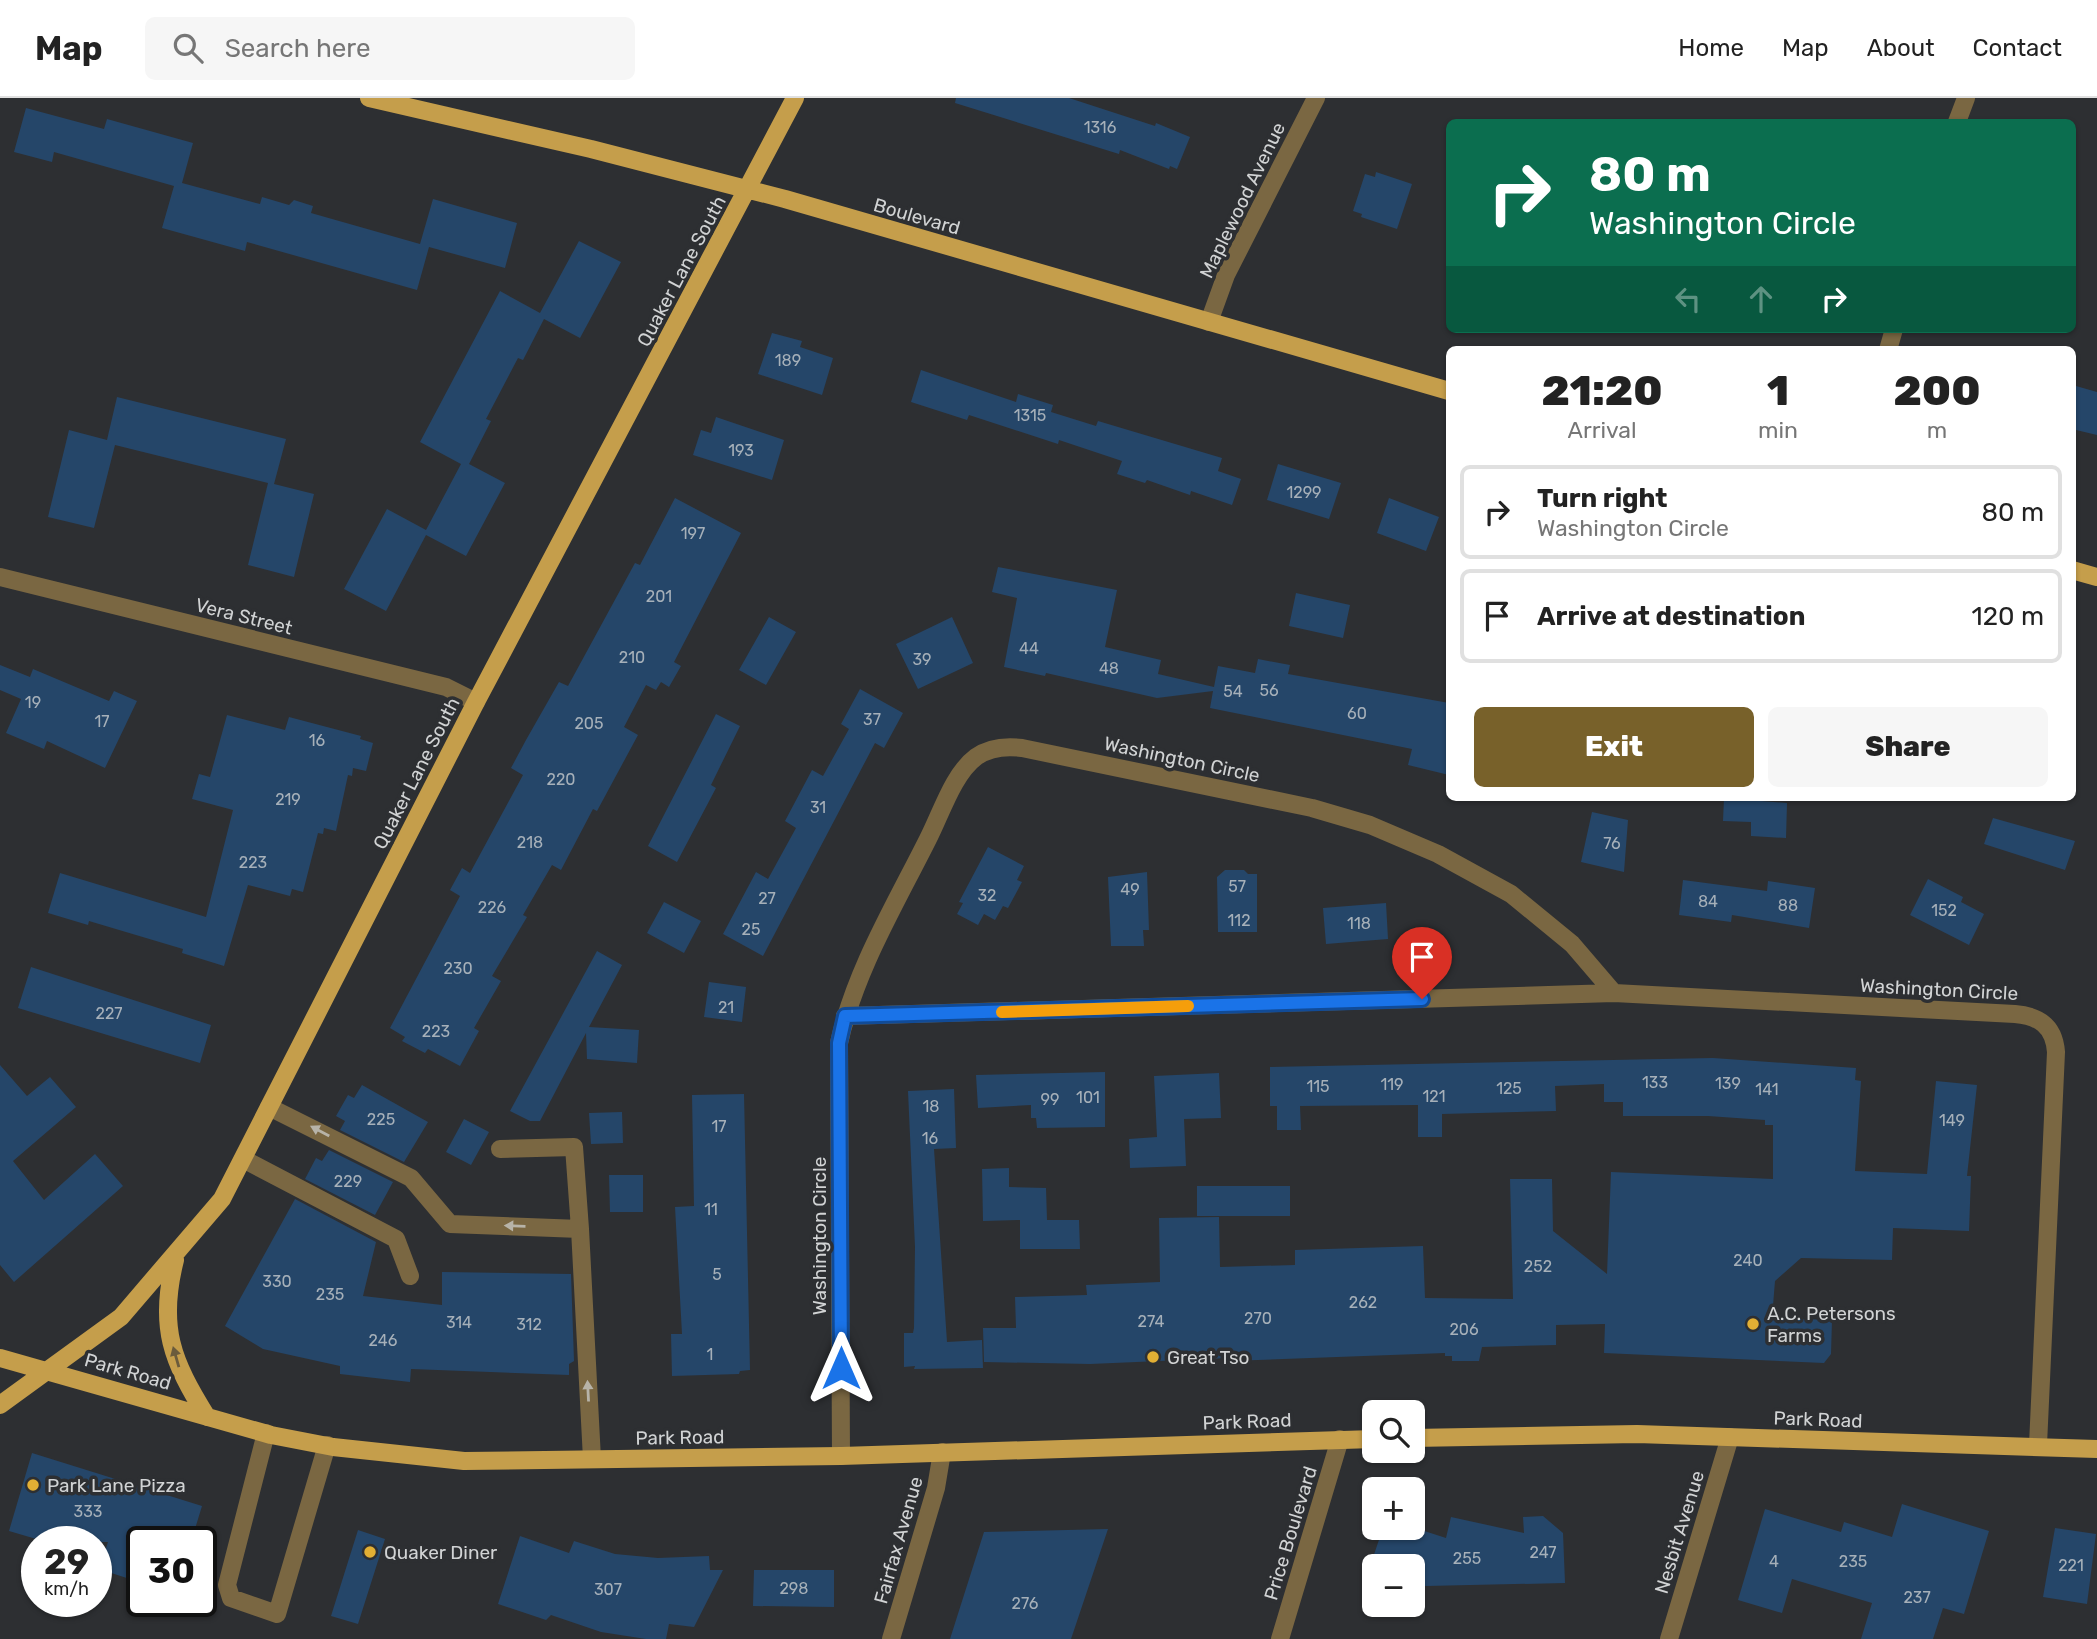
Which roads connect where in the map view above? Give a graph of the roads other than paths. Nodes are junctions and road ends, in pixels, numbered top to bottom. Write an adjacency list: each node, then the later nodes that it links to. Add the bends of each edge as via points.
1 (369, 98): 6 (main road, Boulevard)
2 (795, 98): 6 (main road, Quaker Lane South)
3 (1316, 98): 7 (street, Maplewood Avenue, via 1226,275)
4 (1966, 98): 5 (street)
5 (1958, 119)
6 (747, 190): 7 (main road, Boulevard); 12 (main road, Quaker Lane South)
7 (1209, 322): 8 (main road, Boulevard)
8 (1446, 390)
9 (2076, 571): 11 (main road)
10 (0, 577): 12 (street, Vera Street, via 446,687)
11 (2097, 578)
12 (476, 702): 15 (main road, Quaker Lane South)
13 (1614, 993): 14 (street, Washington Circle); 14 (street, Washington Circle, via 1572,944 1511,894 1438,854 1370,825 1312,808 1007,747 976,757 964,769 866,962); 31 (street, Washington Circle, via 2022,1015 2038,1018 2050,1029 2056,1052)
14 (845, 1016): 34 (street, Washington Circle, via 839,1043)
15 (269, 1107): 17 (main road, Quaker Lane South); 18 (street, one-way to 15, via 450,1224 411,1178)
16 (500, 1149): 18 (street, via 574,1147)
17 (243, 1158): 19 (main road, Quaker Lane South, via 222,1199); 20 (street, via 396,1239)
18 (580, 1229): 35 (street, one-way to 18)
19 (176, 1256): 22 (main road, Quaker Lane South, via 121,1317); 24 (main road, one-way to 19, via 184,1380 167,1320 166,1295)
20 (410, 1276)
21 (0, 1358): 22 (main road, Park Road)
22 (45, 1370): 23 (main road, Quaker Lane South); 24 (main road, Park Road)
23 (0, 1405)
24 (207, 1417): 25 (main road, Park Road)
25 (266, 1433): 30 (main road, Park Road); 30 (street, via 227,1585 231,1598 278,1614)
26 (1730, 1437): 28 (main road, Park Road); 31 (main road, Park Road); 38 (street, Nesbit Avenue)
27 (1362, 1438): 29 (main road, Park Road)
28 (1425, 1438)
29 (1340, 1439): 33 (main road, Park Road); 37 (street, Price Boulevard)
30 (327, 1445): 35 (main road, Park Road, via 464,1461)
31 (2038, 1445): 32 (main road, Park Road)
32 (2097, 1449)
33 (942, 1452): 34 (main road, Park Road); 36 (street, Fairfax Avenue, via 936,1488)
34 (841, 1456): 35 (main road, Park Road)
35 (592, 1459)
36 (891, 1639)
37 (1280, 1639)
38 (1669, 1639)

